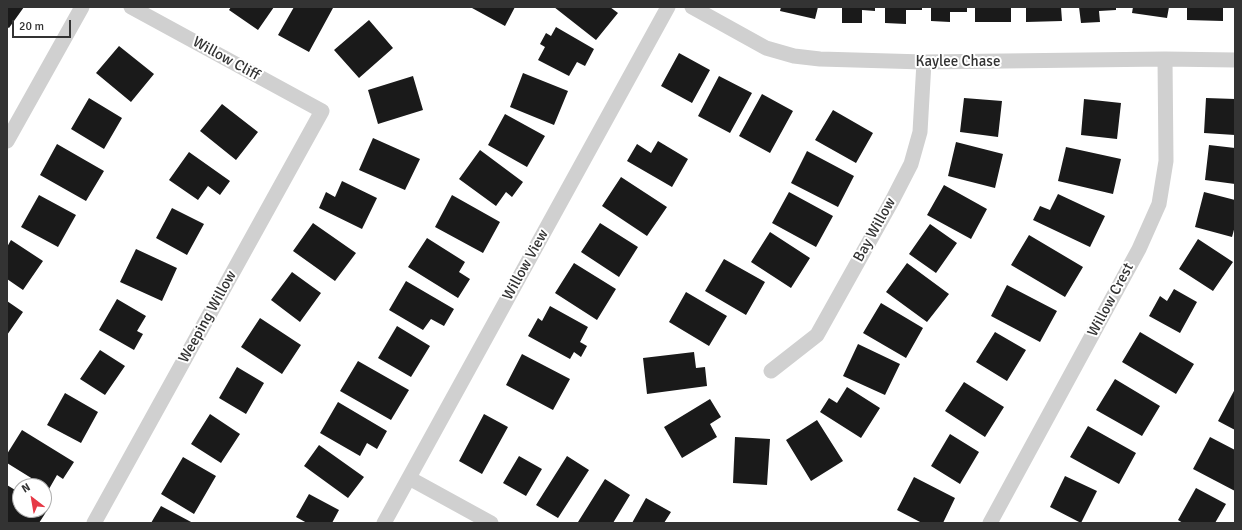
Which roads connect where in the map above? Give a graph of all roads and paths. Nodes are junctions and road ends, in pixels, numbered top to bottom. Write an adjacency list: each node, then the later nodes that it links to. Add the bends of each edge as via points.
1 (82, 7): 9 (street)
2 (131, 7): 8 (street, Willow Cliff)
3 (668, 7): 11 (street, Willow View)
4 (692, 7): 7 (street, Kaylee Chase, via 766,48 794,56)
5 (1165, 59): 6 (street, Kaylee Chase); 7 (street, Kaylee Chase); 15 (street, Willow Crest, via 1166,161 1159,204 1139,248)
6 (1235, 60)
7 (924, 62): 10 (street, Bay Willow, via 920,132 907,171 818,335)
8 (322, 111): 12 (street, Weeping Willow)
9 (7, 141)
10 (771, 371)
11 (409, 478): 13 (street, Willow View); 14 (street)
12 (94, 523)
13 (384, 523)
14 (491, 523)
15 (990, 523)

